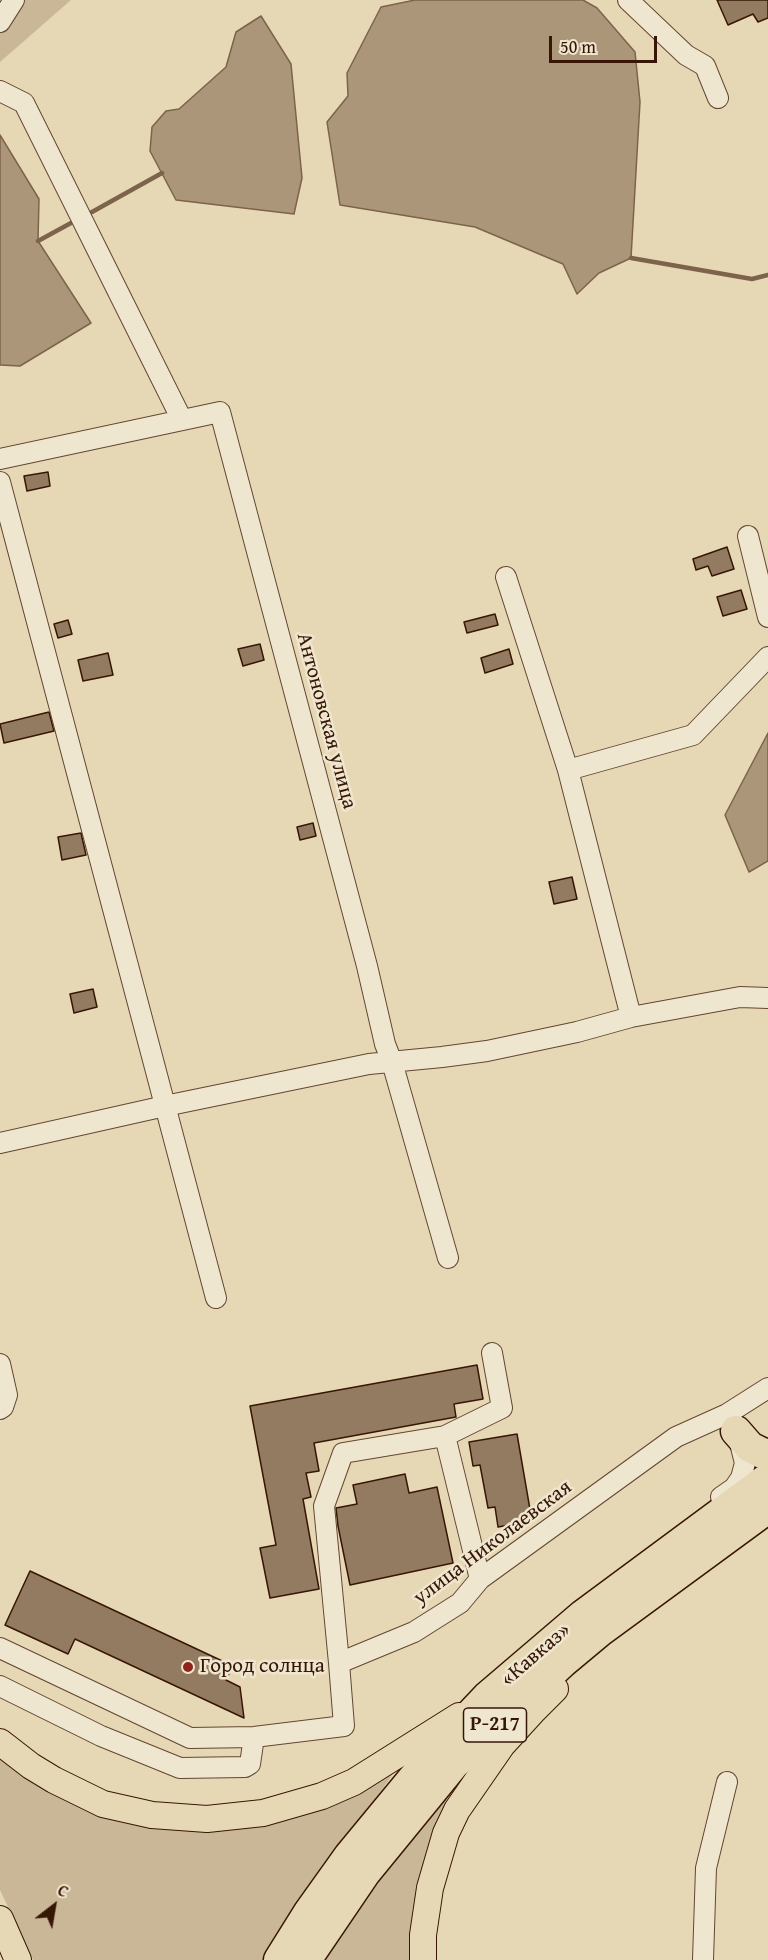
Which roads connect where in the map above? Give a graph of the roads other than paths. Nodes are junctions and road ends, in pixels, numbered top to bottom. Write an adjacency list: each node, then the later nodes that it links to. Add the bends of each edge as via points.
1 (14, 0): 3 (street)
2 (628, 0): 5 (street, via 686,55 705,66)
3 (0, 22)
4 (0, 91): 6 (street, via 24,103)
5 (718, 98)
6 (182, 420): 7 (street, Антоновская улица); 16 (street, Антоновская улица, via 220,412)
7 (0, 459)
8 (0, 482): 17 (street)
9 (748, 536): 11 (street)
10 (506, 577): 13 (street)
11 (768, 617)
12 (768, 657): 13 (street, via 693,735)
13 (568, 770): 15 (street)
14 (768, 998): 15 (street, via 740,997)
15 (631, 1017): 16 (street, via 487,1051)
16 (392, 1062): 17 (street); 19 (street, Антоновская улица)
17 (165, 1106): 18 (street); 20 (street)
18 (0, 1143)
19 (448, 1258)
20 (216, 1298)
21 (492, 1353): 26 (street, via 502,1408)
22 (0, 1364): 24 (street, via 7,1395)
23 (768, 1388): 25 (street, улица Николаевская)
24 (0, 1409)
25 (731, 1422): 27 (highway, via 750,1447); 30 (street, via 745,1462 741,1478 734,1488 700,1512); 32 (street, улица Николаевская, via 676,1437)
26 (445, 1436): 32 (street); 34 (street, via 343,1453 324,1506)
27 (768, 1454)
28 (768, 1478): 30 (highway, «Кавказ» / Р-217)
29 (768, 1508): 31 (highway, «Кавказ» / Р-217)
30 (687, 1536): 36 (highway, «Кавказ» / Р-217, via 583,1614)
31 (731, 1536): 45 (highway, «Кавказ» / Р-217, via 599,1632 454,1764 365,1873); 46 (main road, via 570,1674 502,1745 457,1810 446,1833 430,1888)
32 (480, 1579): 34 (street, улица Николаевская, via 460,1603 414,1632)
33 (0, 1648): 37 (street, via 190,1738)
34 (339, 1663): 37 (street, via 344,1726)
35 (0, 1686): 37 (street, via 101,1736 180,1768 245,1767 250,1764)
36 (487, 1697): 38 (main road, via 354,1782 289,1807 238,1816 152,1815 103,1804 46,1775); 44 (highway, «Кавказ» / Р-217, via 434,1753 349,1856)
37 (254, 1737)
38 (0, 1742)
39 (728, 1782): 47 (street, via 706,1868)
40 (0, 1920): 43 (main road)
41 (0, 1944): 42 (main road)
42 (7, 1960)
43 (18, 1960)
44 (279, 1960)
45 (306, 1960)
46 (423, 1960)
47 (703, 1960)

